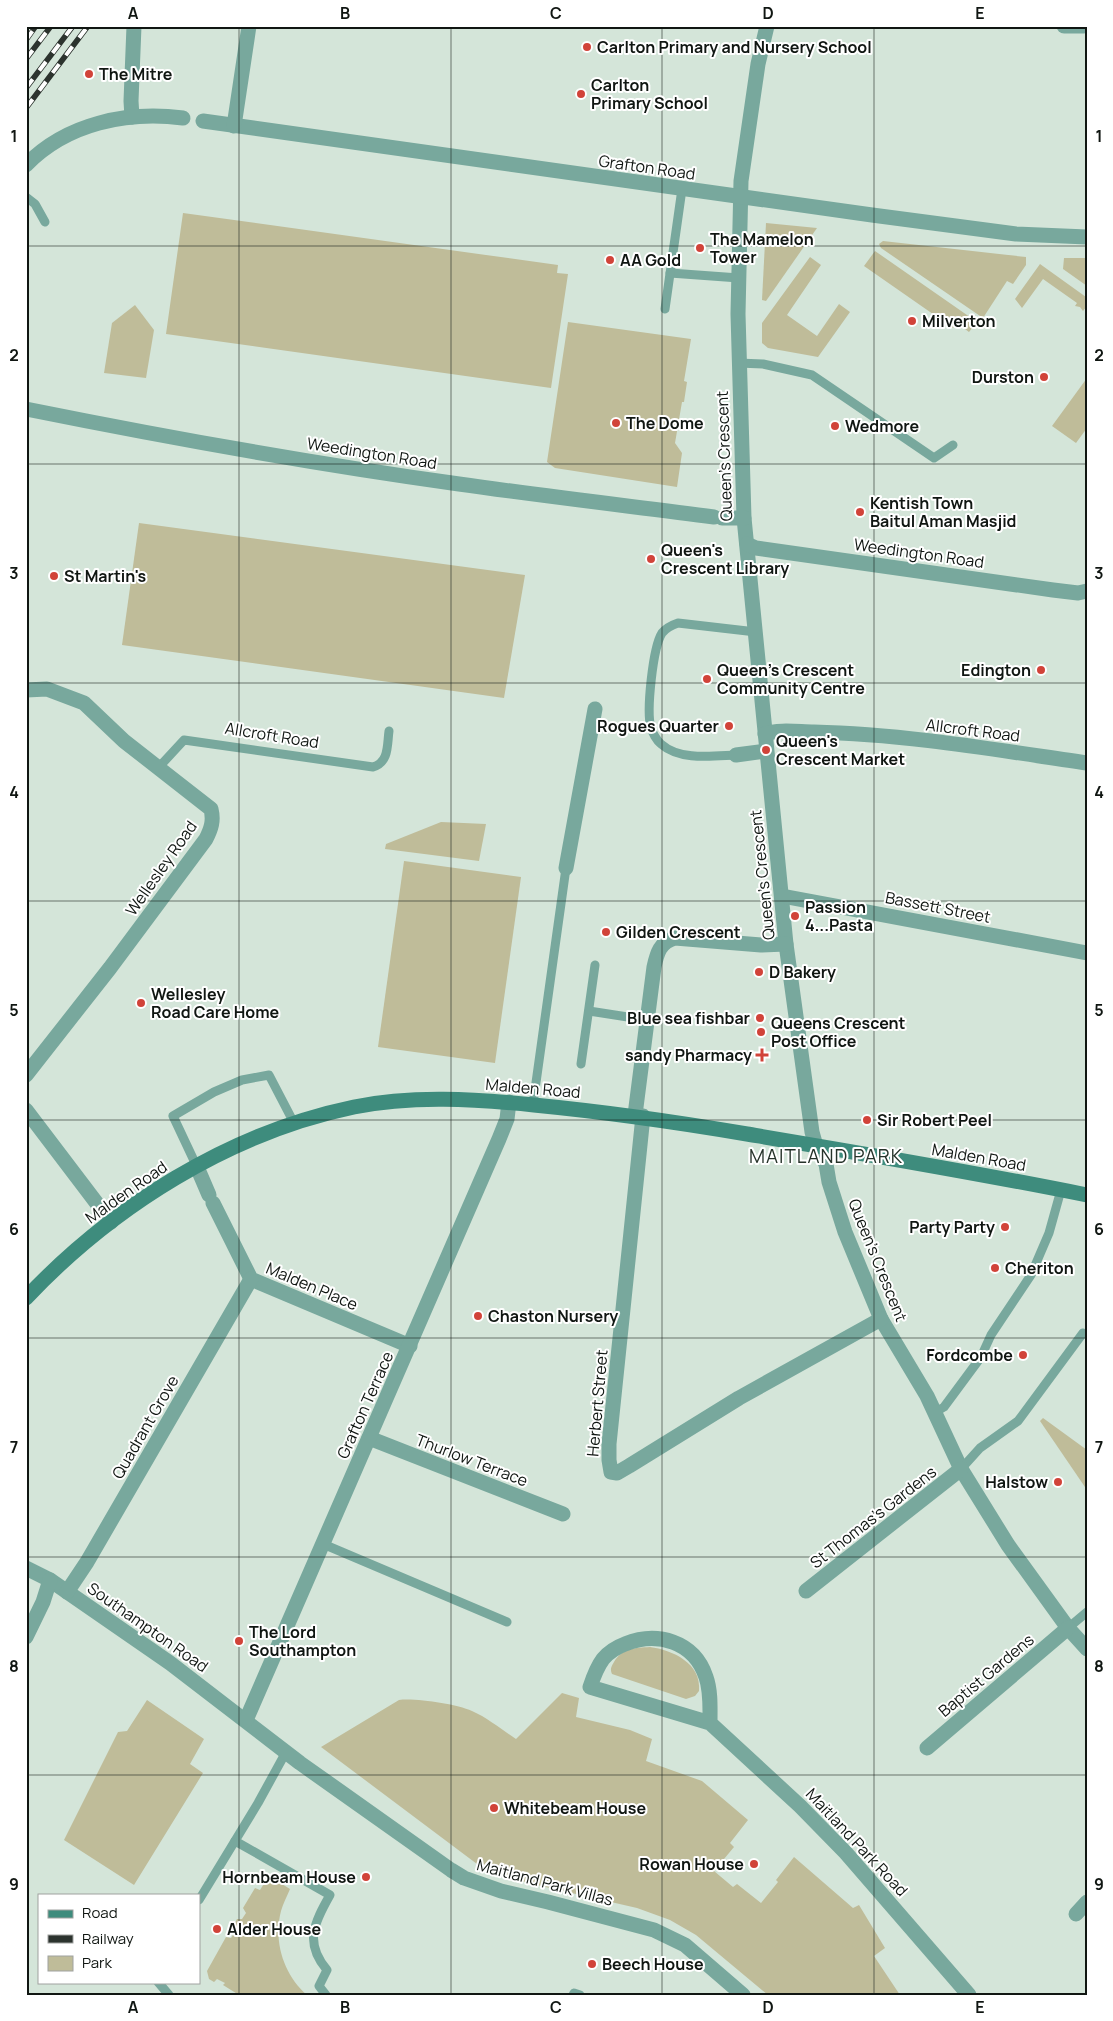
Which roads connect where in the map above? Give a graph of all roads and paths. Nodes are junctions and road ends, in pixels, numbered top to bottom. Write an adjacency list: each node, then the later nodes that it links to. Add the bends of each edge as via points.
1 (134, 26): 4 (street)
2 (249, 26): 7 (street)
3 (767, 26): 11 (street, Queen's Crescent, via 758,64)
4 (132, 117): 5 (street); 8 (street, via 70,134 44,148)
5 (184, 118)
6 (203, 121): 7 (street, Grafton Road)
7 (234, 126): 9 (street, Grafton Road)
8 (26, 165)
9 (682, 189): 11 (street, Grafton Road); 14 (lane)
10 (26, 196): 12 (lane, via 35,204)
11 (741, 196): 13 (street, Grafton Road, via 1016,234); 15 (street, Queen's Crescent)
12 (44, 222)
13 (1087, 237)
14 (670, 273): 15 (lane); 16 (lane)
15 (738, 278): 17 (street, Queen's Crescent)
16 (665, 309)
17 (738, 363): 19 (lane, via 762,364 812,375 934,458); 20 (street, Queen's Crescent)
18 (26, 409): 20 (street, Weedington Road, via 143,433 458,484 718,518)
19 (953, 445)
20 (744, 518): 21 (street, Queen's Crescent)
21 (747, 544): 22 (street, Weedington Road, via 756,548 1053,590); 23 (street, Queen's Crescent)
22 (1087, 592)
23 (756, 632): 27 (street, Queen's Crescent); 29 (lane, via 678,623 668,626 658,644 653,670 648,706 651,729 660,744 684,754)
24 (26, 690): 31 (street, Wellesley Road, via 47,689 84,703 124,741)
25 (594, 709): 32 (street)
26 (389, 732): 31 (lane, Allcroft Road, via 386,754 379,765 366,767 184,740)
27 (765, 734): 28 (street, Queen's Crescent); 30 (street, Allcroft Road, via 870,736)
28 (766, 751): 29 (street); 33 (street, Queen's Crescent)
29 (736, 755)
30 (1087, 762)
31 (158, 767): 40 (street, Wellesley Road, via 211,809 213,823 210,831 110,968)
32 (566, 868): 42 (lane)
33 (782, 896): 34 (street, Queen's Crescent); 35 (street, Bassett Street)
34 (786, 944): 38 (street, via 688,938 668,940 656,955); 46 (street, Queen's Crescent)
35 (1087, 953)
36 (595, 965): 37 (lane)
37 (589, 1011): 38 (lane); 39 (lane)
38 (647, 1020): 44 (street)
39 (581, 1064)
40 (26, 1075)
41 (509, 1102): 42 (main road, Malden Road); 45 (main road, Malden Road, via 400,1101 356,1107); 55 (street, Grafton Terrace, via 504,1128)
42 (533, 1104): 44 (main road, Malden Road)
43 (26, 1110): 50 (street)
44 (639, 1116): 46 (main road, Malden Road); 53 (street, Herbert Street, via 610,1444 611,1472 629,1466 738,1398)
45 (294, 1123): 47 (main road, Malden Road); 47 (lane, via 270,1075 242,1080 214,1092 173,1116)
46 (816, 1146): 48 (main road, Malden Road); 53 (street, Queen's Crescent, via 826,1164 845,1232)
47 (197, 1167): 50 (main road, Malden Road); 51 (street, Malden Place)
48 (1062, 1190): 49 (main road, Malden Road); 56 (lane, via 1031,1275 991,1335 981,1357 944,1407)
49 (1087, 1195)
50 (111, 1222): 52 (main road, Malden Road, via 79,1247)
51 (251, 1279): 55 (street, Malden Place); 64 (street, Quadrant Grove)
52 (26, 1298)
53 (880, 1319): 56 (street, Queen's Crescent)
54 (1083, 1333): 58 (lane, via 1018,1421 980,1448)
55 (410, 1346): 57 (street, Grafton Terrace)
56 (934, 1413): 58 (street, Queen's Crescent)
57 (369, 1438): 59 (street, Thurlow Terrace); 60 (street, Grafton Terrace)
58 (961, 1470): 63 (street, St Thomas's Gardens); 67 (street, Queen's Crescent, via 1008,1545)
59 (563, 1514)
60 (323, 1544): 66 (lane); 70 (street, Grafton Terrace)
61 (26, 1568): 62 (street, Southampton Road)
62 (50, 1580): 64 (street, Southampton Road); 68 (street, via 44,1602)
63 (806, 1591)
64 (67, 1592): 70 (street, Southampton Road)
65 (1087, 1612): 67 (lane)
66 (507, 1622)
67 (1068, 1628): 69 (street, Queen's Crescent); 72 (street, Baptist Gardens)
68 (26, 1637)
69 (1087, 1649)
70 (246, 1720): 73 (street, Maitland Park Villas)
71 (710, 1723): 71 (street, Maitland Park Road, via 710,1697 699,1662 688,1650 670,1640 638,1638 618,1646 603,1658 590,1687); 84 (street, Maitland Park Road, via 846,1853)
72 (927, 1748)
73 (286, 1752): 74 (lane); 83 (street, Maitland Park Villas, via 464,1878 501,1891 654,1930 685,1945)
74 (235, 1841): 75 (lane); 80 (lane, via 330,1895 318,1917 312,1939 320,1962 327,1970 319,1986)
75 (200, 1898)
76 (1087, 1902): 77 (street)
77 (1076, 1914)
78 (160, 1984): 79 (lane)
79 (169, 1995)
80 (326, 1995)
81 (573, 1995): 82 (lane)
82 (580, 1995)
83 (743, 1995)
84 (969, 1995)

